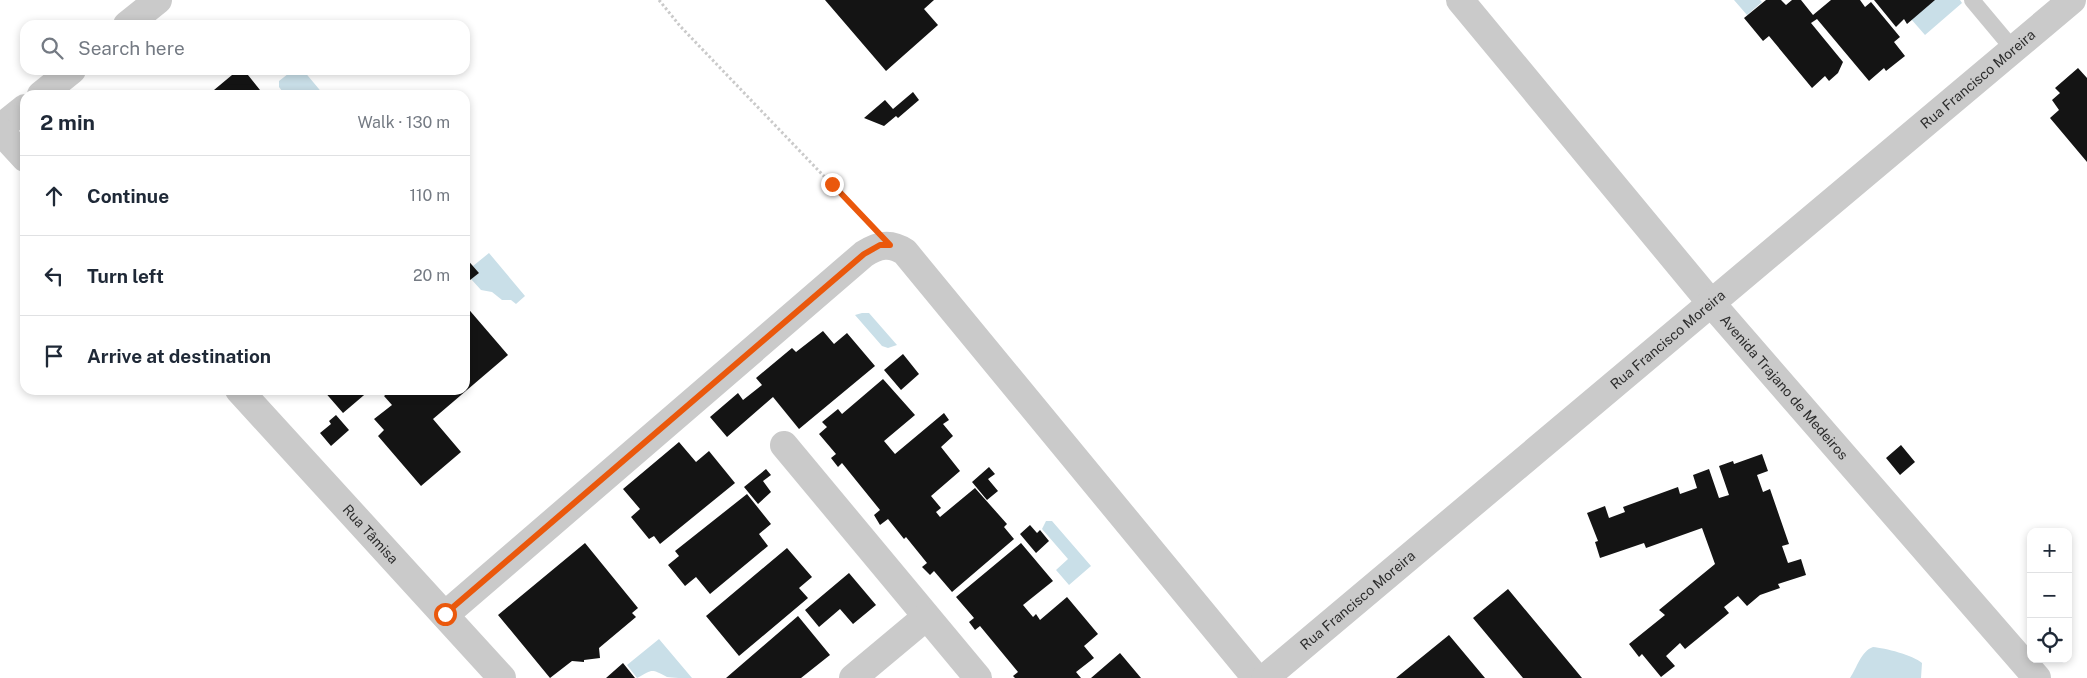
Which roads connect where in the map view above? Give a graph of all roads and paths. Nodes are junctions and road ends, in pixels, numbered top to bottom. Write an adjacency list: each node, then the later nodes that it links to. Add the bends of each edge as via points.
1 (158, 0): 6 (street)
2 (660, 0): 13 (path, via 680,26)
3 (1460, 0): 14 (street, Avenida Trajano de Medeiros)
4 (1972, 0): 7 (lane)
5 (2072, 0): 7 (street, Rua Francisco Moreira)
6 (133, 20)
7 (2013, 50): 14 (street, Rua Francisco Moreira)
8 (66, 75): 9 (street)
9 (47, 90)
10 (20, 112): 11 (street)
11 (0, 130): 12 (street)
12 (20, 152)
13 (890, 245): 17 (street, via 880,245 864,254); 22 (street, via 905,252)
14 (1711, 303): 23 (street, Rua Francisco Moreira); 24 (street, Avenida Trajano de Medeiros)
15 (244, 395): 17 (street, Rua Tâmisa)
16 (784, 445): 18 (street)
17 (445, 614): 19 (street, Rua Tâmisa)
18 (926, 617): 20 (street); 21 (street)
19 (502, 678)
20 (853, 678)
21 (978, 678)
22 (1256, 678)
23 (1265, 678)
24 (2037, 678)

